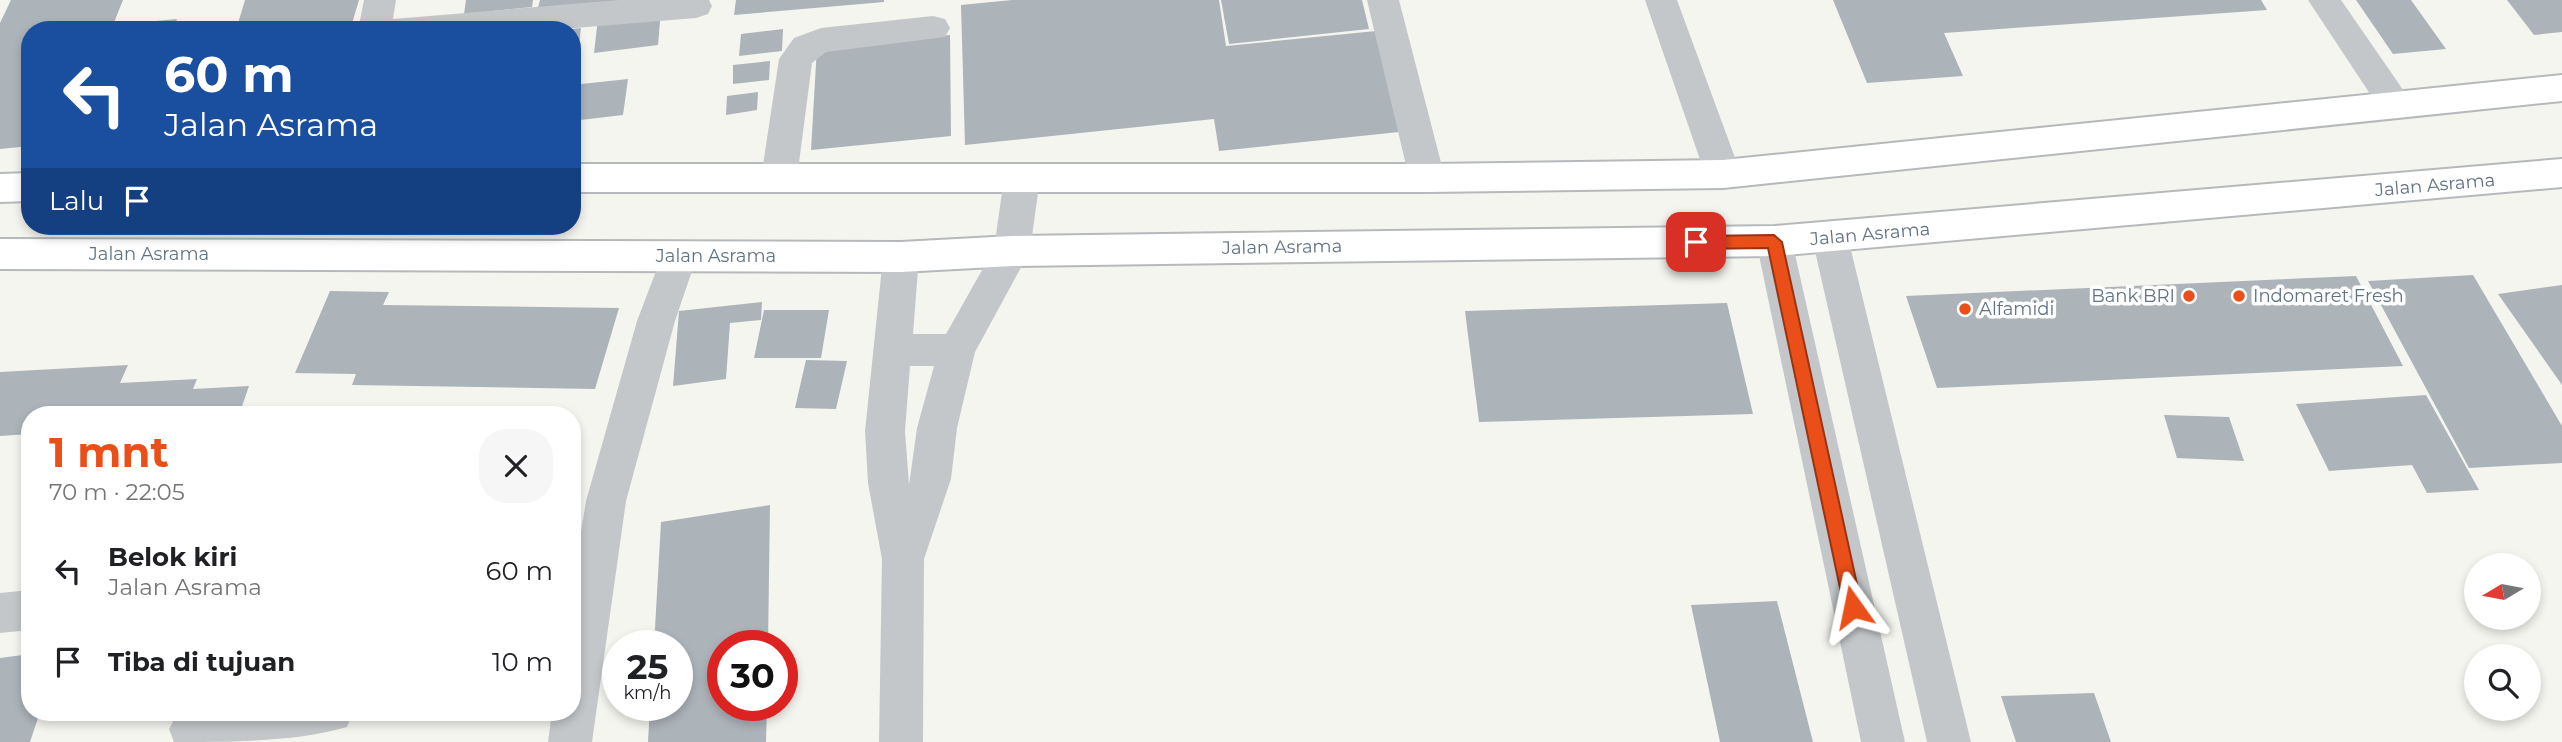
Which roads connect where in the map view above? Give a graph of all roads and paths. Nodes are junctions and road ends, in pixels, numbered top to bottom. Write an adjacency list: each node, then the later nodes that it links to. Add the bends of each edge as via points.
1 (380, 0): 6 (street)
2 (1383, 0): 16 (street)
3 (1661, 0): 12 (street)
4 (2324, 0): 10 (street)
5 (696, 6): 7 (street)
6 (376, 21)
7 (508, 21)
8 (933, 28): 14 (street, via 821,40 806,47 796,59)
9 (2562, 88): 10 (highway)
10 (2396, 106): 12 (highway)
11 (2562, 173): 19 (highway, Jalan Asrama)
12 (1723, 174): 16 (highway)
13 (581, 178): 14 (highway)
14 (779, 178): 15 (highway)
15 (1022, 178): 16 (highway); 21 (street)
16 (1427, 178)
17 (21, 187): 18 (highway)
18 (0, 188)
19 (1829, 238): 20 (highway, Jalan Asrama); 36 (street)
20 (1774, 242): 21 (highway, Jalan Asrama); 34 (street)
21 (1012, 251): 24 (highway, Jalan Asrama); 26 (street)
22 (0, 254): 23 (highway, Jalan Asrama)
23 (679, 256): 24 (highway, Jalan Asrama); 27 (street, via 625,437)
24 (901, 257): 25 (street)
25 (892, 350): 26 (street); 28 (street, via 885,431 888,484)
26 (957, 350): 28 (street, via 937,428 931,480)
27 (589, 503): 31 (street)
28 (903, 559): 38 (street)
29 (21, 611): 30 (street)
30 (0, 613)
31 (581, 615)
32 (252, 721): 35 (street)
33 (572, 721): 37 (street)
34 (1879, 725): 36 (street)
35 (191, 728)
36 (1945, 728)
37 (570, 742)
38 (901, 742)

